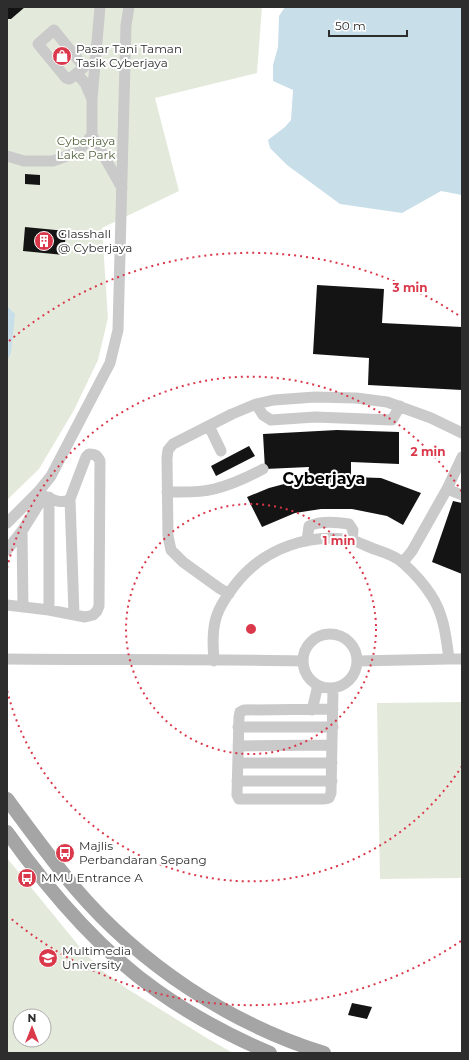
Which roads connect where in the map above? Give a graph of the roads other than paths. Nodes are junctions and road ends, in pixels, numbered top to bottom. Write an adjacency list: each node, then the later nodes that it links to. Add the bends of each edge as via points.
1 (100, 7): 4 (street)
2 (129, 7): 7 (street, via 126,25)
3 (77, 74): 4 (street, via 85,83)
4 (92, 99): 5 (street)
5 (92, 135): 6 (street, via 78,152 53,161 24,161); 7 (street)
6 (7, 156)
7 (122, 190): 17 (street, via 118,330 110,363 51,476)
8 (256, 404): 9 (street, via 315,397 356,398); 9 (street, via 263,415 271,420 315,417 392,420); 10 (street)
9 (400, 406): 11 (street)
10 (209, 426): 12 (street); 16 (street, via 173,444 168,450)
11 (462, 433)
12 (221, 451)
13 (462, 457): 15 (street)
14 (263, 469): 16 (street, via 214,490)
15 (447, 489): 18 (street); 25 (street, via 412,551)
16 (167, 492): 26 (street, via 168,536 171,550 183,562)
17 (44, 495): 19 (street, via 60,502); 20 (street); 21 (street); 29 (street)
18 (462, 495)
19 (70, 499): 30 (street); 30 (street, via 86,457 89,454 98,456 99,606 93,615 85,617)
20 (7, 523)
21 (22, 531): 24 (street); 28 (street)
22 (352, 540): 23 (street); 23 (street, via 353,530 349,524 324,523 309,526); 25 (street)
23 (307, 541): 26 (street, via 278,549 262,558 246,572)
24 (7, 550)
25 (403, 562): 31 (street, via 431,596 446,635)
26 (229, 594): 34 (street, via 216,617)
27 (7, 605): 28 (street)
28 (23, 607): 29 (street)
29 (49, 610): 30 (street)
30 (74, 614)
31 (449, 659): 32 (street); 36 (street)
32 (462, 659)
33 (7, 660): 34 (street)
34 (214, 661): 35 (street)
35 (303, 661): 36 (street, via 309,643 316,637 326,634 344,637 352,643); 37 (street, via 307,675)
36 (358, 661): 38 (street, via 351,679 346,684)
37 (318, 685): 38 (street); 40 (street)
38 (333, 688): 39 (street)
39 (333, 709): 40 (street); 42 (street)
40 (312, 710): 41 (street, via 244,710 240,712)
41 (238, 727): 42 (street); 44 (street)
42 (332, 727): 43 (street)
43 (332, 745): 44 (street); 46 (street)
44 (238, 746): 45 (street)
45 (238, 763): 46 (street); 47 (street)
46 (332, 763): 48 (street)
47 (237, 781): 48 (street); 48 (street, via 239,798 323,799 329,798 332,793)
48 (332, 781)
49 (7, 799): 51 (main road, via 76,888 111,926 149,959 231,1014)
50 (7, 832): 53 (main road, via 64,904 95,937 134,972 180,1006 233,1036)
51 (301, 1049): 52 (main road)
52 (319, 1052)
53 (270, 1053)

